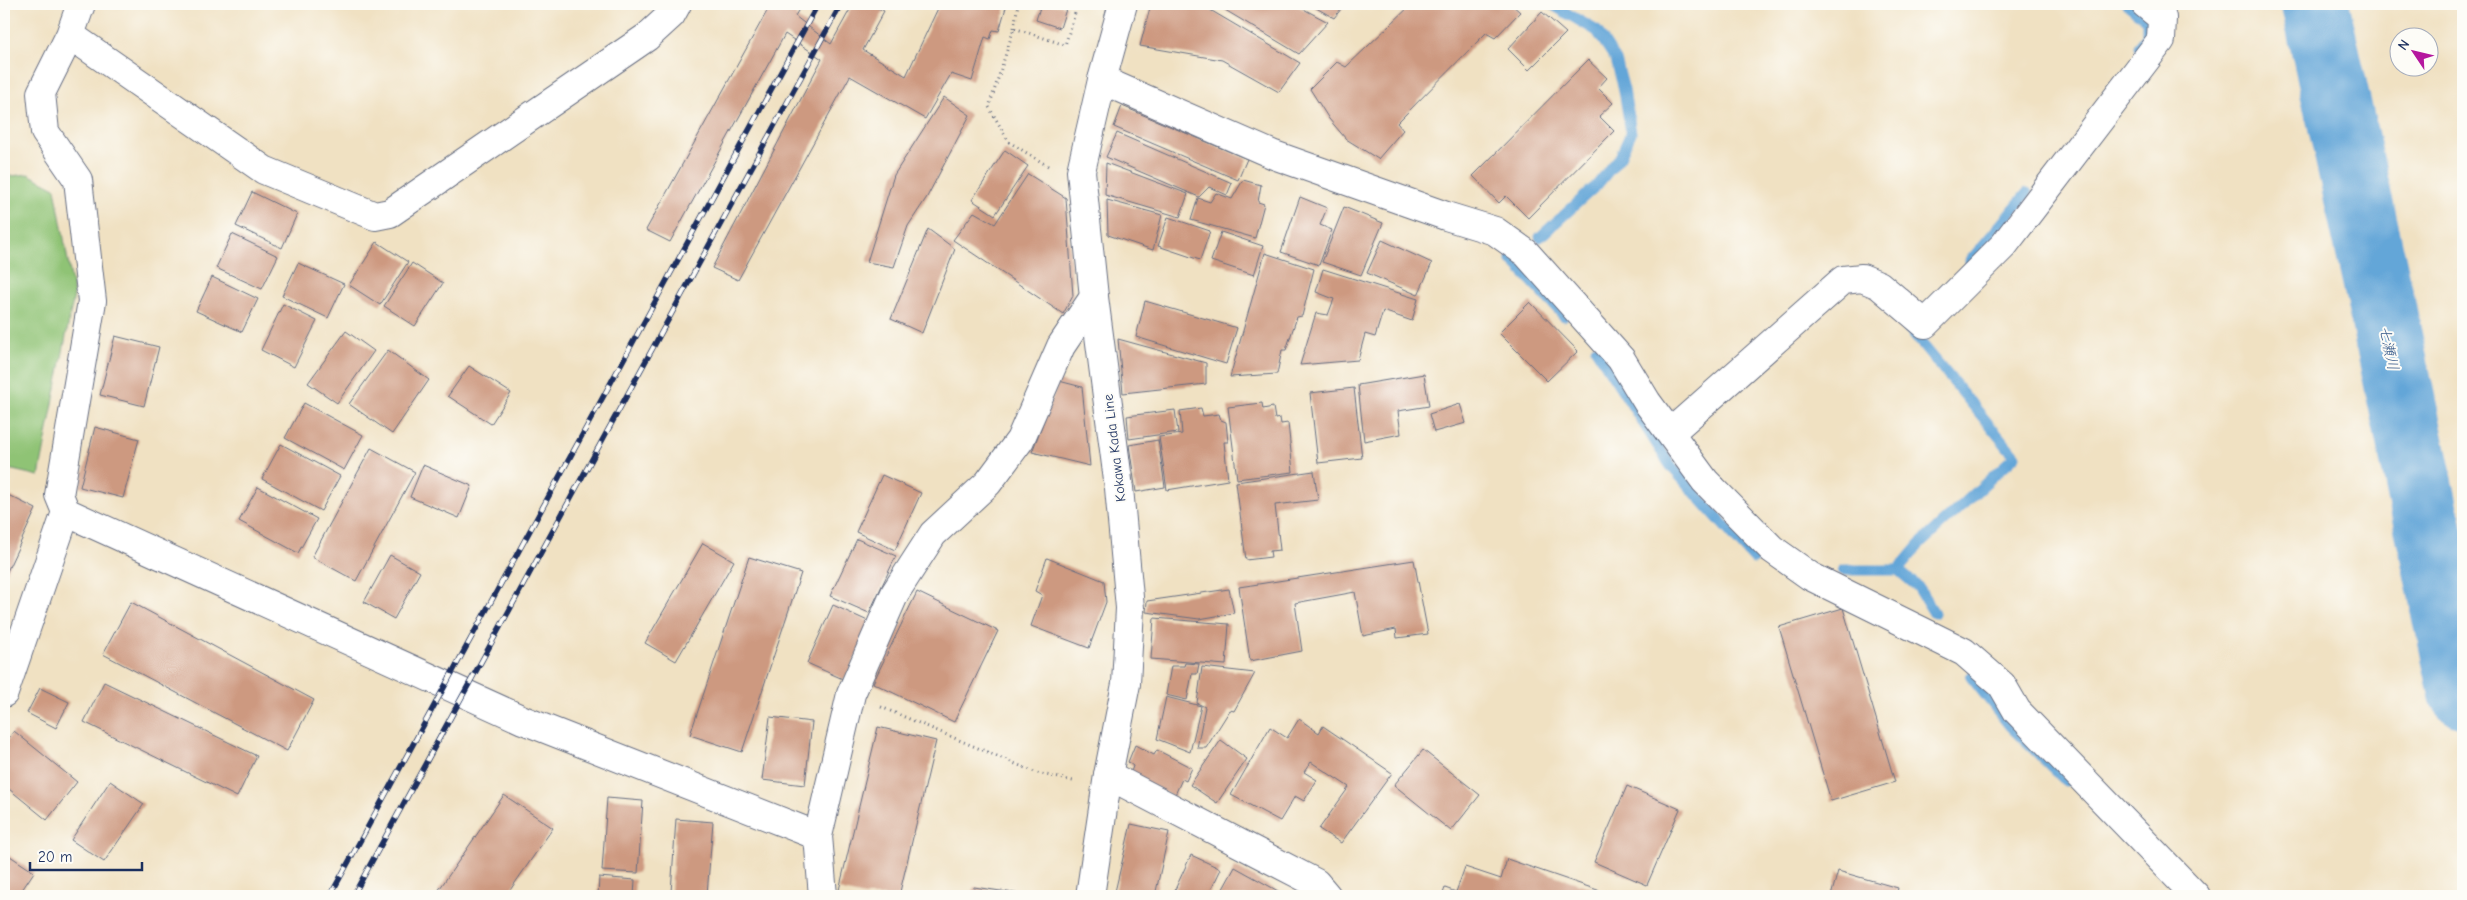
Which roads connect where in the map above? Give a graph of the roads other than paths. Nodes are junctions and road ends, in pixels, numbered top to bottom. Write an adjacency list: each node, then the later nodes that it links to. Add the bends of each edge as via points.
1 (81, 4): 5 (street)
2 (676, 4): 5 (street, via 671,15 647,37 390,213 375,216 264,170)
3 (1124, 4): 6 (street, Kokawa Kada Line)
4 (2145, 4): 8 (street, via 2162,18 2161,40 2004,245 1925,324 1879,285 1862,278 1843,280)
5 (70, 35): 9 (street, via 42,93 45,132 78,180 92,301 59,495)
6 (1102, 80): 7 (street, Kokawa Kada Line, via 1081,171); 8 (street, via 1274,155 1494,231 1526,253 1621,360)
7 (1094, 297): 11 (street, Kokawa Kada Line, via 1119,488 1130,608 1126,684); 12 (street, via 1061,346 1020,440 988,483 933,534 895,592 851,694)
8 (1670, 433): 16 (street, via 1705,481 1780,555 1810,576 1964,652 2002,685 2017,711)
9 (66, 512): 10 (street); 12 (street, via 523,720)
10 (4, 693)
11 (1107, 782): 14 (street, Kokawa Kada Line); 15 (street, via 1316,883)
12 (818, 836): 13 (street)
13 (823, 896)
14 (1090, 896)
15 (1327, 896)
16 (2196, 896)

